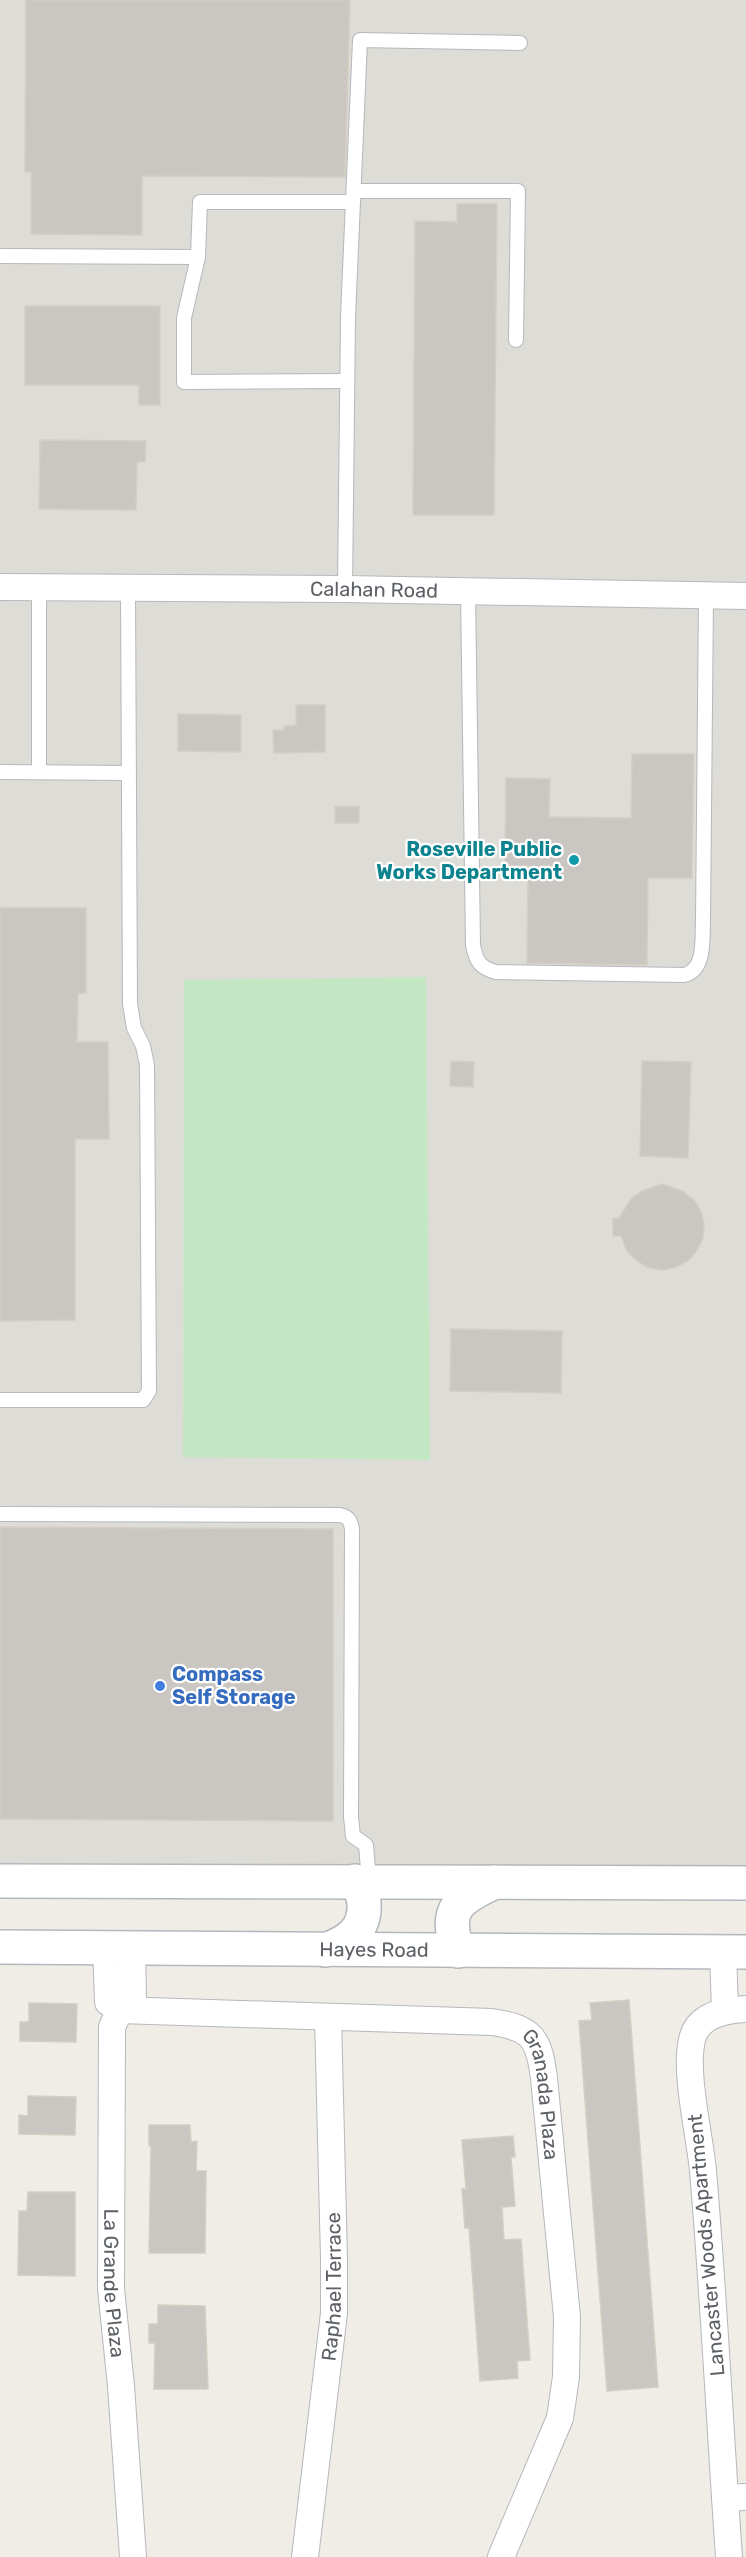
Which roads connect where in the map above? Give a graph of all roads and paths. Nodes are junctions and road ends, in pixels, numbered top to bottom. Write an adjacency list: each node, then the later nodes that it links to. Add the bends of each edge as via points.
1 (520, 43): 2 (lane, via 360,40)
2 (354, 196): 4 (lane, via 200,202); 5 (lane, via 518,191); 6 (lane)
3 (0, 256): 4 (lane)
4 (198, 257): 6 (lane, via 184,318 184,382)
5 (516, 340)
6 (347, 381): 10 (lane)
7 (0, 587): 8 (street, Calahan Road)
8 (39, 587): 9 (street, Calahan Road); 15 (lane)
9 (128, 588): 10 (street, Calahan Road); 16 (lane)
10 (345, 590): 11 (street, Calahan Road)
11 (468, 591): 12 (street, Calahan Road); 12 (lane, via 473,945 480,965 508,972 684,975 698,965 703,921)
12 (706, 596): 13 (street, Calahan Road)
13 (746, 596)
14 (0, 772): 15 (lane)
15 (39, 772): 16 (lane)
16 (128, 773): 17 (lane, via 130,1004 147,1065 149,1391 143,1400)
17 (0, 1400)
18 (0, 1514): 20 (lane, via 347,1517 352,1530 351,1816 353,1836 363,1841 368,1852)
19 (0, 1881): 20 (street)
20 (362, 1881): 21 (street); 25 (street, via 360,1927 350,1939)
21 (495, 1882): 22 (street); 26 (street, via 469,1894 454,1911 452,1929)
22 (746, 1883)
23 (119, 1946): 24 (street, Hayes Road); 25 (street, Hayes Road); 29 (street, via 108,2002)
24 (0, 1947)
25 (326, 1950): 26 (street, Hayes Road)
26 (458, 1951): 27 (street, Hayes Road)
27 (734, 1952): 28 (street, Lancaster Woods Apartment)
28 (736, 2009): 31 (street, Lancaster Woods Apartment, via 701,2023 692,2039 690,2065)
29 (120, 2010): 30 (street, Granada Plaza); 32 (street, La Grande Plaza, via 112,2027 111,2289)
30 (328, 2017): 33 (street, Raphael Terrace, via 334,2313); 34 (street, Granada Plaza, via 513,2025 527,2031 541,2055 567,2317 566,2377 560,2418)
31 (735, 2498): 35 (street, Lancaster Woods Apartment)
32 (133, 2557)
33 (305, 2557)
34 (501, 2557)
35 (729, 2557)

